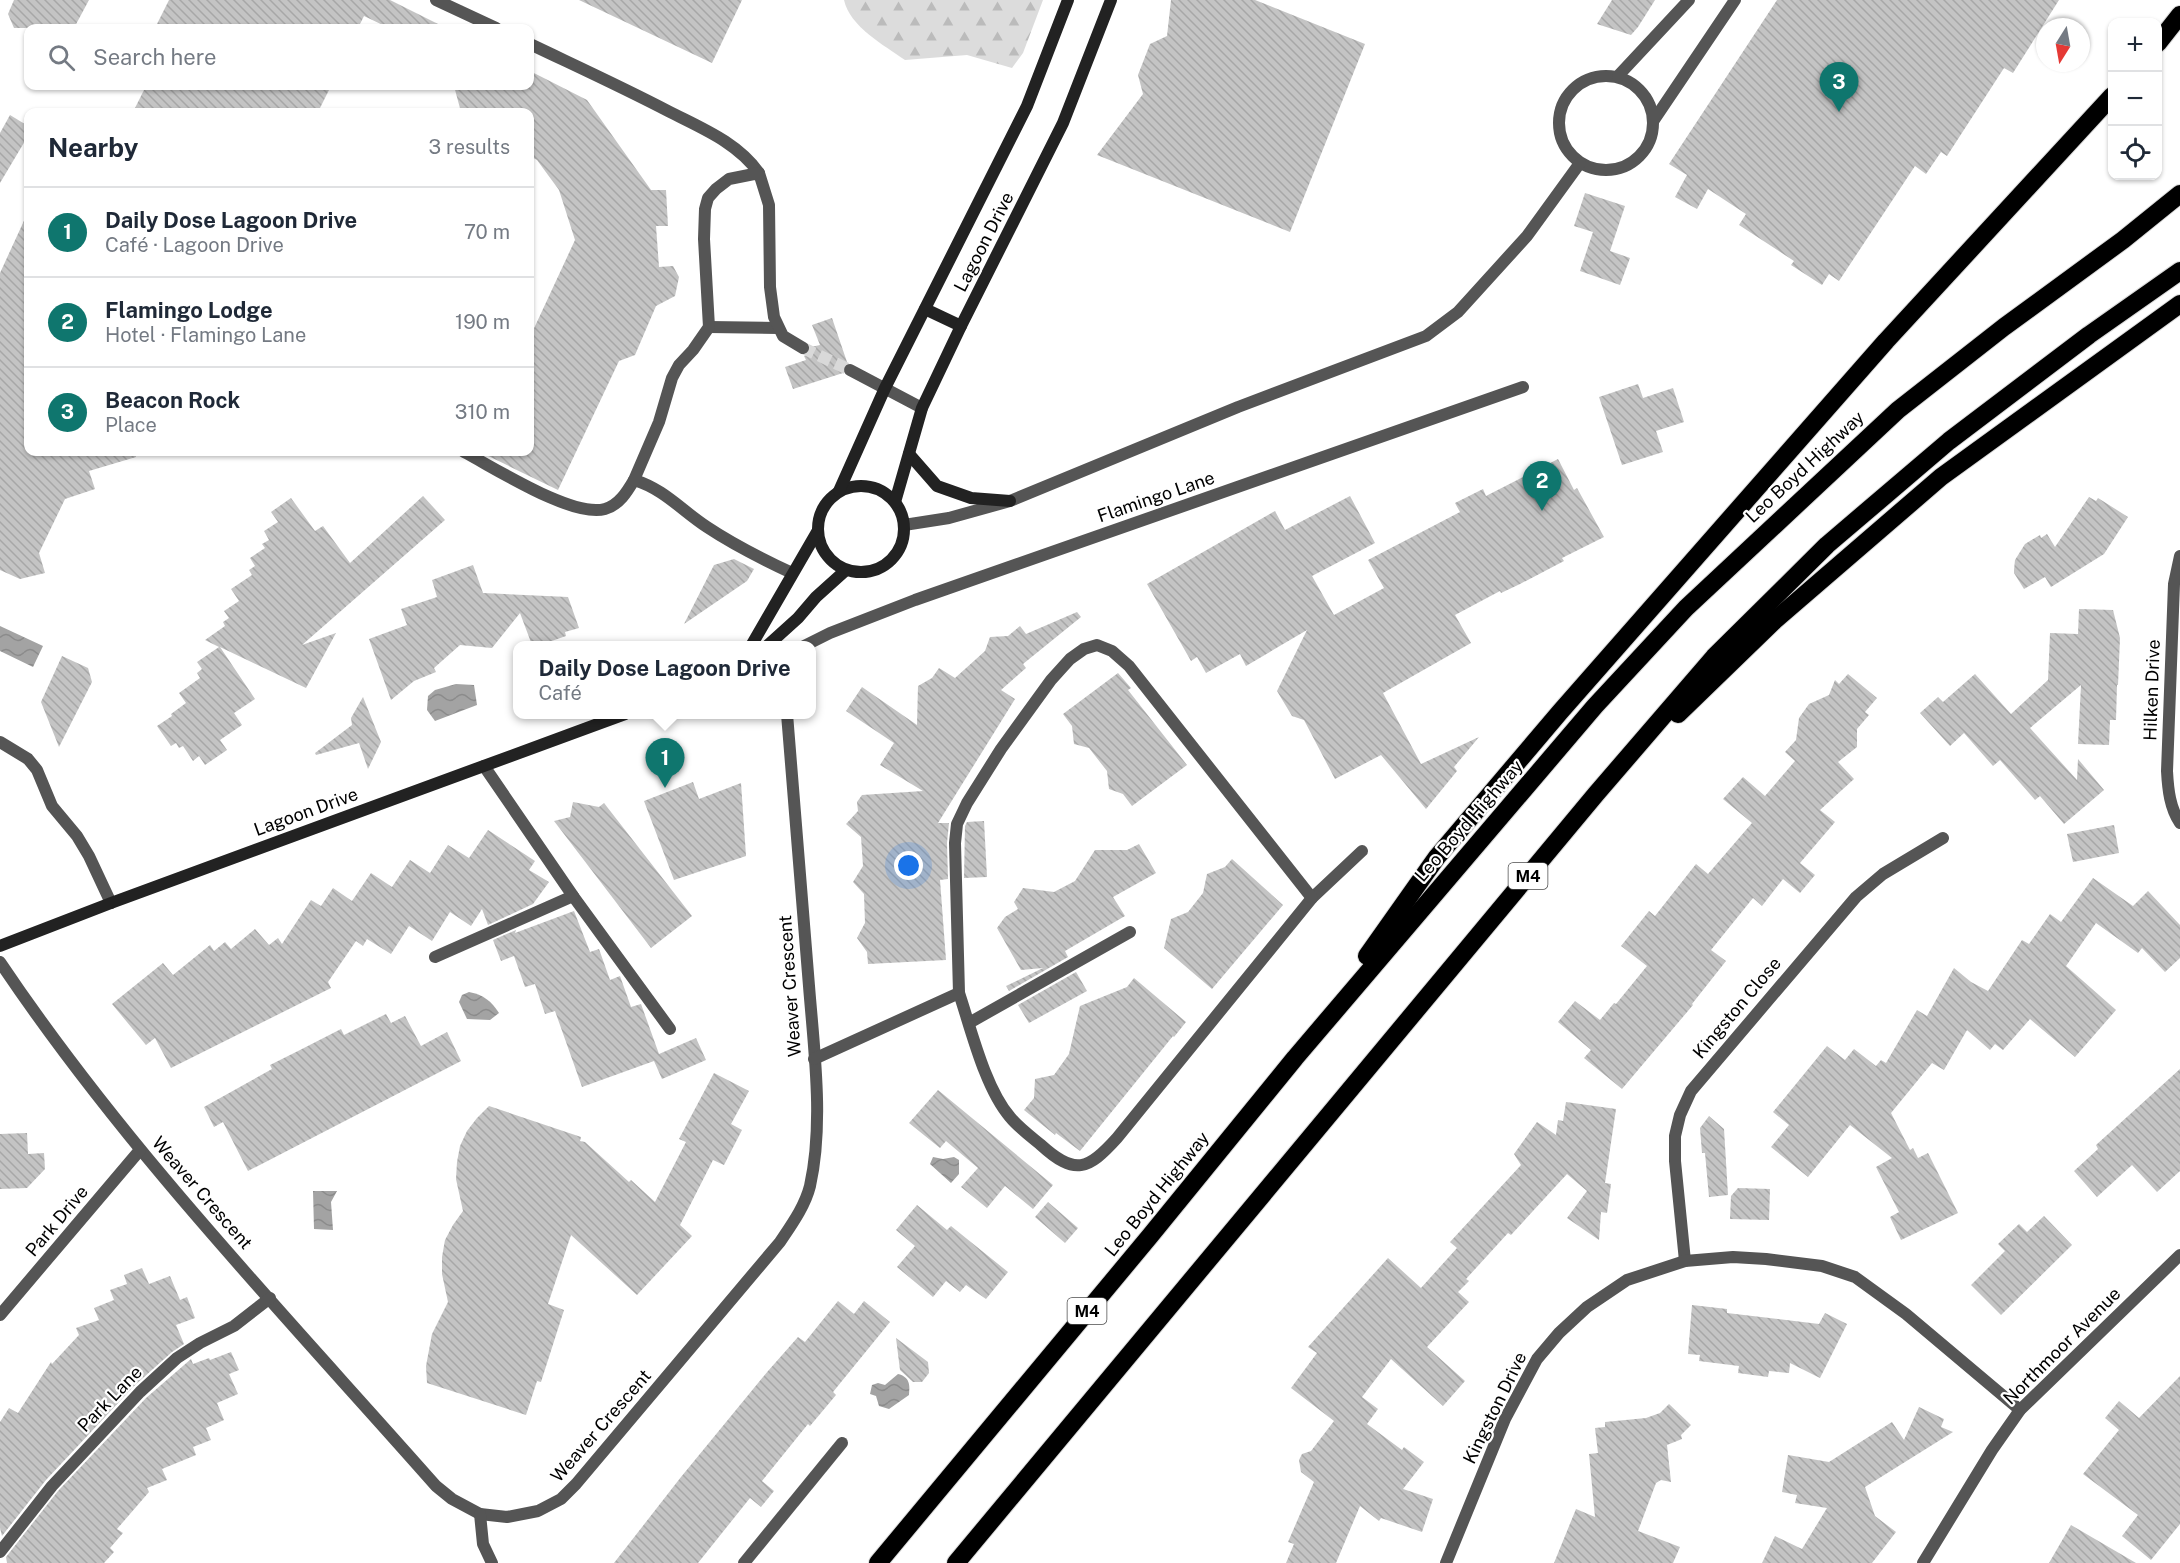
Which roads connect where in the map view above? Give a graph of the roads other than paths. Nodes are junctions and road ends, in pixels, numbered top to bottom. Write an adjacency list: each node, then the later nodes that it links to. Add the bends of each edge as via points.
1 (436, 0): 7 (street)
2 (1068, 0): 18 (street, Lagoon Drive, via 1027,106)
3 (1111, 0): 19 (street, Lagoon Drive, via 1063,123)
4 (1689, 0): 10 (street)
5 (1735, 0): 12 (street)
6 (2180, 15): 8 (highway)
7 (487, 24)
8 (2162, 37)
9 (534, 46): 14 (street, via 709,132 735,147)
10 (1618, 76): 12 (street, via 1643,92); 13 (street, via 1603,75 1582,82 1566,97 1558,125 1569,153)
11 (2108, 100): 61 (highway, via 1887,341 1552,721 1437,858)
12 (1654, 120): 13 (street, via 1647,148 1630,163 1609,170)
13 (1580, 163): 31 (street, via 1519,244 1458,312 1426,336 1238,407)
14 (759, 173): 20 (street, via 729,179 708,198 704,239); 21 (street, via 769,205 770,287)
15 (2180, 194): 61 (highway, Leo Boyd Highway / M4, via 1898,410 1686,608 1594,706)
16 (2180, 271): 47 (highway, M4, via 1949,441 1827,545 1714,657)
17 (2180, 304): 47 (highway, via 1941,477 1774,621)
18 (924, 309): 19 (street); 25 (street, Lagoon Drive)
19 (961, 326): 26 (street, Lagoon Drive)
20 (709, 327): 21 (street); 29 (street, via 672,378 659,422)
21 (778, 328): 22 (street, via 783,336)
22 (803, 348)
23 (850, 370): 25 (street)
24 (1523, 387): 42 (street, Flamingo Lane, via 915,600)
25 (885, 388): 26 (street); 30 (street, Lagoon Drive)
26 (922, 408): 27 (street, Lagoon Drive)
27 (909, 454): 31 (street, via 937,486 971,498); 32 (street, Lagoon Drive)
28 (472, 456): 29 (street, via 559,502 584,510 607,509 617,503)
29 (634, 480): 37 (street, via 662,492 737,546)
30 (839, 491): 32 (street, via 863,485 886,493); 34 (street, via 822,508)
31 (1010, 501): 33 (street, via 949,518)
32 (895, 502): 33 (street)
33 (904, 525): 36 (street, via 899,549 887,563 871,571)
34 (817, 532): 36 (street, via 826,555); 37 (street)
35 (2180, 556): 48 (street, Hilken Drive, via 2174,584 2167,771 2169,794)
36 (846, 570): 41 (street)
37 (792, 573): 38 (street)
38 (764, 623): 39 (street); 40 (street)
39 (753, 641)
40 (769, 641)
41 (774, 641)
42 (813, 641)
43 (611, 719): 46 (street, Lagoon Drive)
44 (787, 719): 62 (street, Weaver Crescent)
45 (0, 742): 53 (street, via 28,759 37,770 52,806 89,856)
46 (484, 766): 51 (street); 53 (street, Lagoon Drive)
47 (1596, 794): 75 (highway, M4)
48 (2180, 823)
49 (1943, 838): 65 (street, Kingston Close, via 1883,874 1856,897 1691,1090 1675,1136)
50 (1362, 851): 52 (street)
51 (573, 896): 56 (street); 60 (street)
52 (1312, 898): 58 (street, via 1130,666 1097,645 1070,659 1051,680 1001,749 957,824); 59 (street, via 1117,1138 1087,1164 1063,1162 1010,1118 987,1076)
53 (111, 903): 55 (street, Lagoon Drive)
54 (1130, 932): 59 (street)
55 (0, 946)
56 (435, 957)
57 (0, 962): 63 (street, Weaver Crescent)
58 (959, 993): 59 (street); 62 (street)
59 (969, 1023)
60 (670, 1029)
61 (1295, 1058): 74 (highway, Leo Boyd Highway / M4)
62 (814, 1059): 70 (street, Weaver Crescent, via 813,1171 798,1215 780,1242 561,1500 507,1517)
63 (140, 1150): 66 (street, Weaver Crescent); 67 (street, Park Drive)
64 (2180, 1254): 68 (street, Northmoor Avenue)
65 (1684, 1261): 68 (street, Kingston Drive, via 1766,1259 1822,1266 1855,1277 1906,1314); 76 (street, Kingston Drive, via 1627,1280 1587,1307 1537,1359 1505,1419)
66 (270, 1298): 70 (street, Weaver Crescent, via 436,1486); 71 (street, Park Lane, via 234,1326 177,1358 147,1385 52,1486)
67 (0, 1314)
68 (2020, 1410): 77 (street, Northmoor Avenue)
69 (842, 1443): 73 (street)
70 (480, 1514): 72 (street, via 483,1544)
71 (0, 1552)
72 (492, 1563)
73 (744, 1563)
74 (878, 1563)
75 (956, 1563)
76 (1446, 1563)
77 (1923, 1563)

